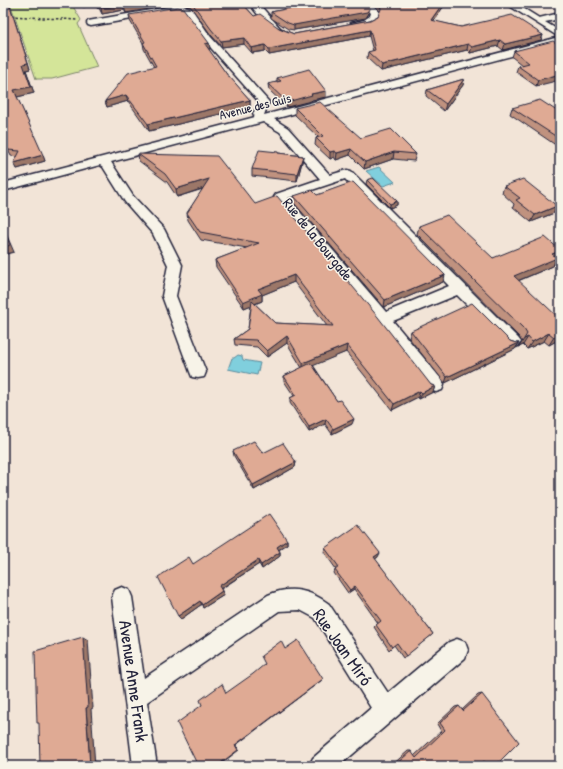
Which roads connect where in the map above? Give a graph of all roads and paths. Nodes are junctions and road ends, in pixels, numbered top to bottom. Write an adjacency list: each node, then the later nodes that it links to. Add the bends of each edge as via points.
1 (253, 3): 9 (street, via 277,30)
2 (365, 3): 8 (street, via 375,12 375,16)
3 (509, 3): 6 (street)
4 (9, 16): 7 (path, via 85,20)
5 (560, 16): 6 (street)
6 (538, 21): 10 (street)
7 (91, 23): 12 (street, via 179,8 188,10 207,38 264,102 258,113)
8 (345, 26)
9 (294, 35)
10 (560, 35)
11 (560, 40): 12 (street, Avenue des Guis)
12 (263, 118): 13 (street, Avenue des Guis); 14 (street, via 284,130)
13 (101, 160): 15 (street, Avenue des Guis); 19 (street, via 129,199 159,232 175,265 169,296)
14 (328, 180): 16 (street, Rue de la Bourgade, via 347,174); 17 (street, Rue de la Bourgade, via 280,197)
15 (3, 187)
16 (459, 288): 17 (street); 18 (street, Rue de la Bourgade)
17 (384, 319): 20 (street, Rue de la Bourgade)
18 (513, 342)
19 (198, 372)
20 (436, 385)
21 (122, 597): 23 (street, Avenue Anne Frank)
22 (457, 650): 24 (street)
23 (136, 696): 24 (street, Rue Joan Miró, via 275,602 300,598 322,611); 25 (street, Avenue Anne Frank)
24 (386, 710): 26 (street)
25 (146, 766)
26 (321, 766)

